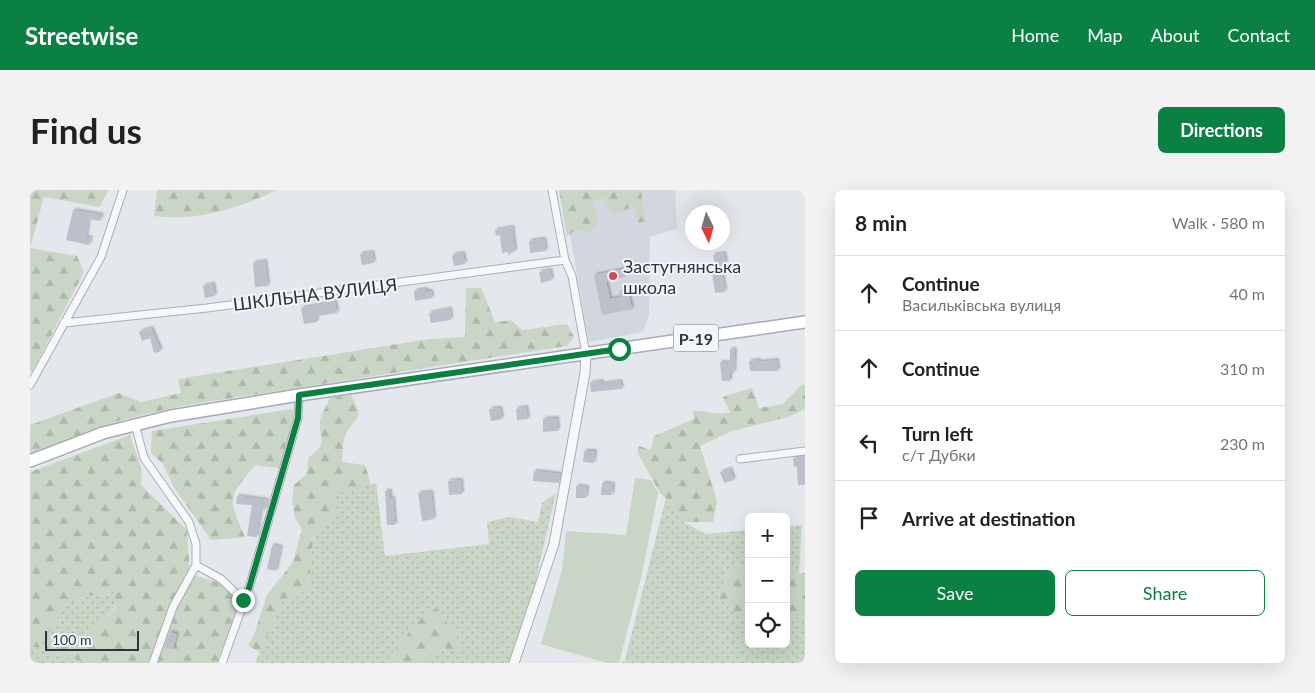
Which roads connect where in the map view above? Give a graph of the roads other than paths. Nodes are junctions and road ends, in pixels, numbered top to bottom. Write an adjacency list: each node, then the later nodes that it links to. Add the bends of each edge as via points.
1 (123, 190): 5 (street, via 101,257)
2 (552, 190): 3 (street)
3 (565, 260): 5 (street, ШКІЛЬНА ВУЛИЦЯ, via 207,308); 6 (street, via 572,276)
4 (805, 322): 6 (main road, Р-19)
5 (64, 323): 7 (street)
6 (586, 354): 8 (main road, Р-19); 17 (street, via 554,544)
7 (30, 385)
8 (299, 395): 9 (main road, Р-19); 14 (street, via 298,418)
9 (135, 424): 12 (main road, Р-19); 13 (street, via 144,458 189,522 196,544)
10 (805, 452): 11 (street)
11 (740, 459)
12 (30, 461)
13 (196, 565): 14 (street, via 221,578); 15 (street, via 173,607)
14 (243, 600): 16 (street)
15 (153, 663)
16 (222, 663)
17 (514, 663)

